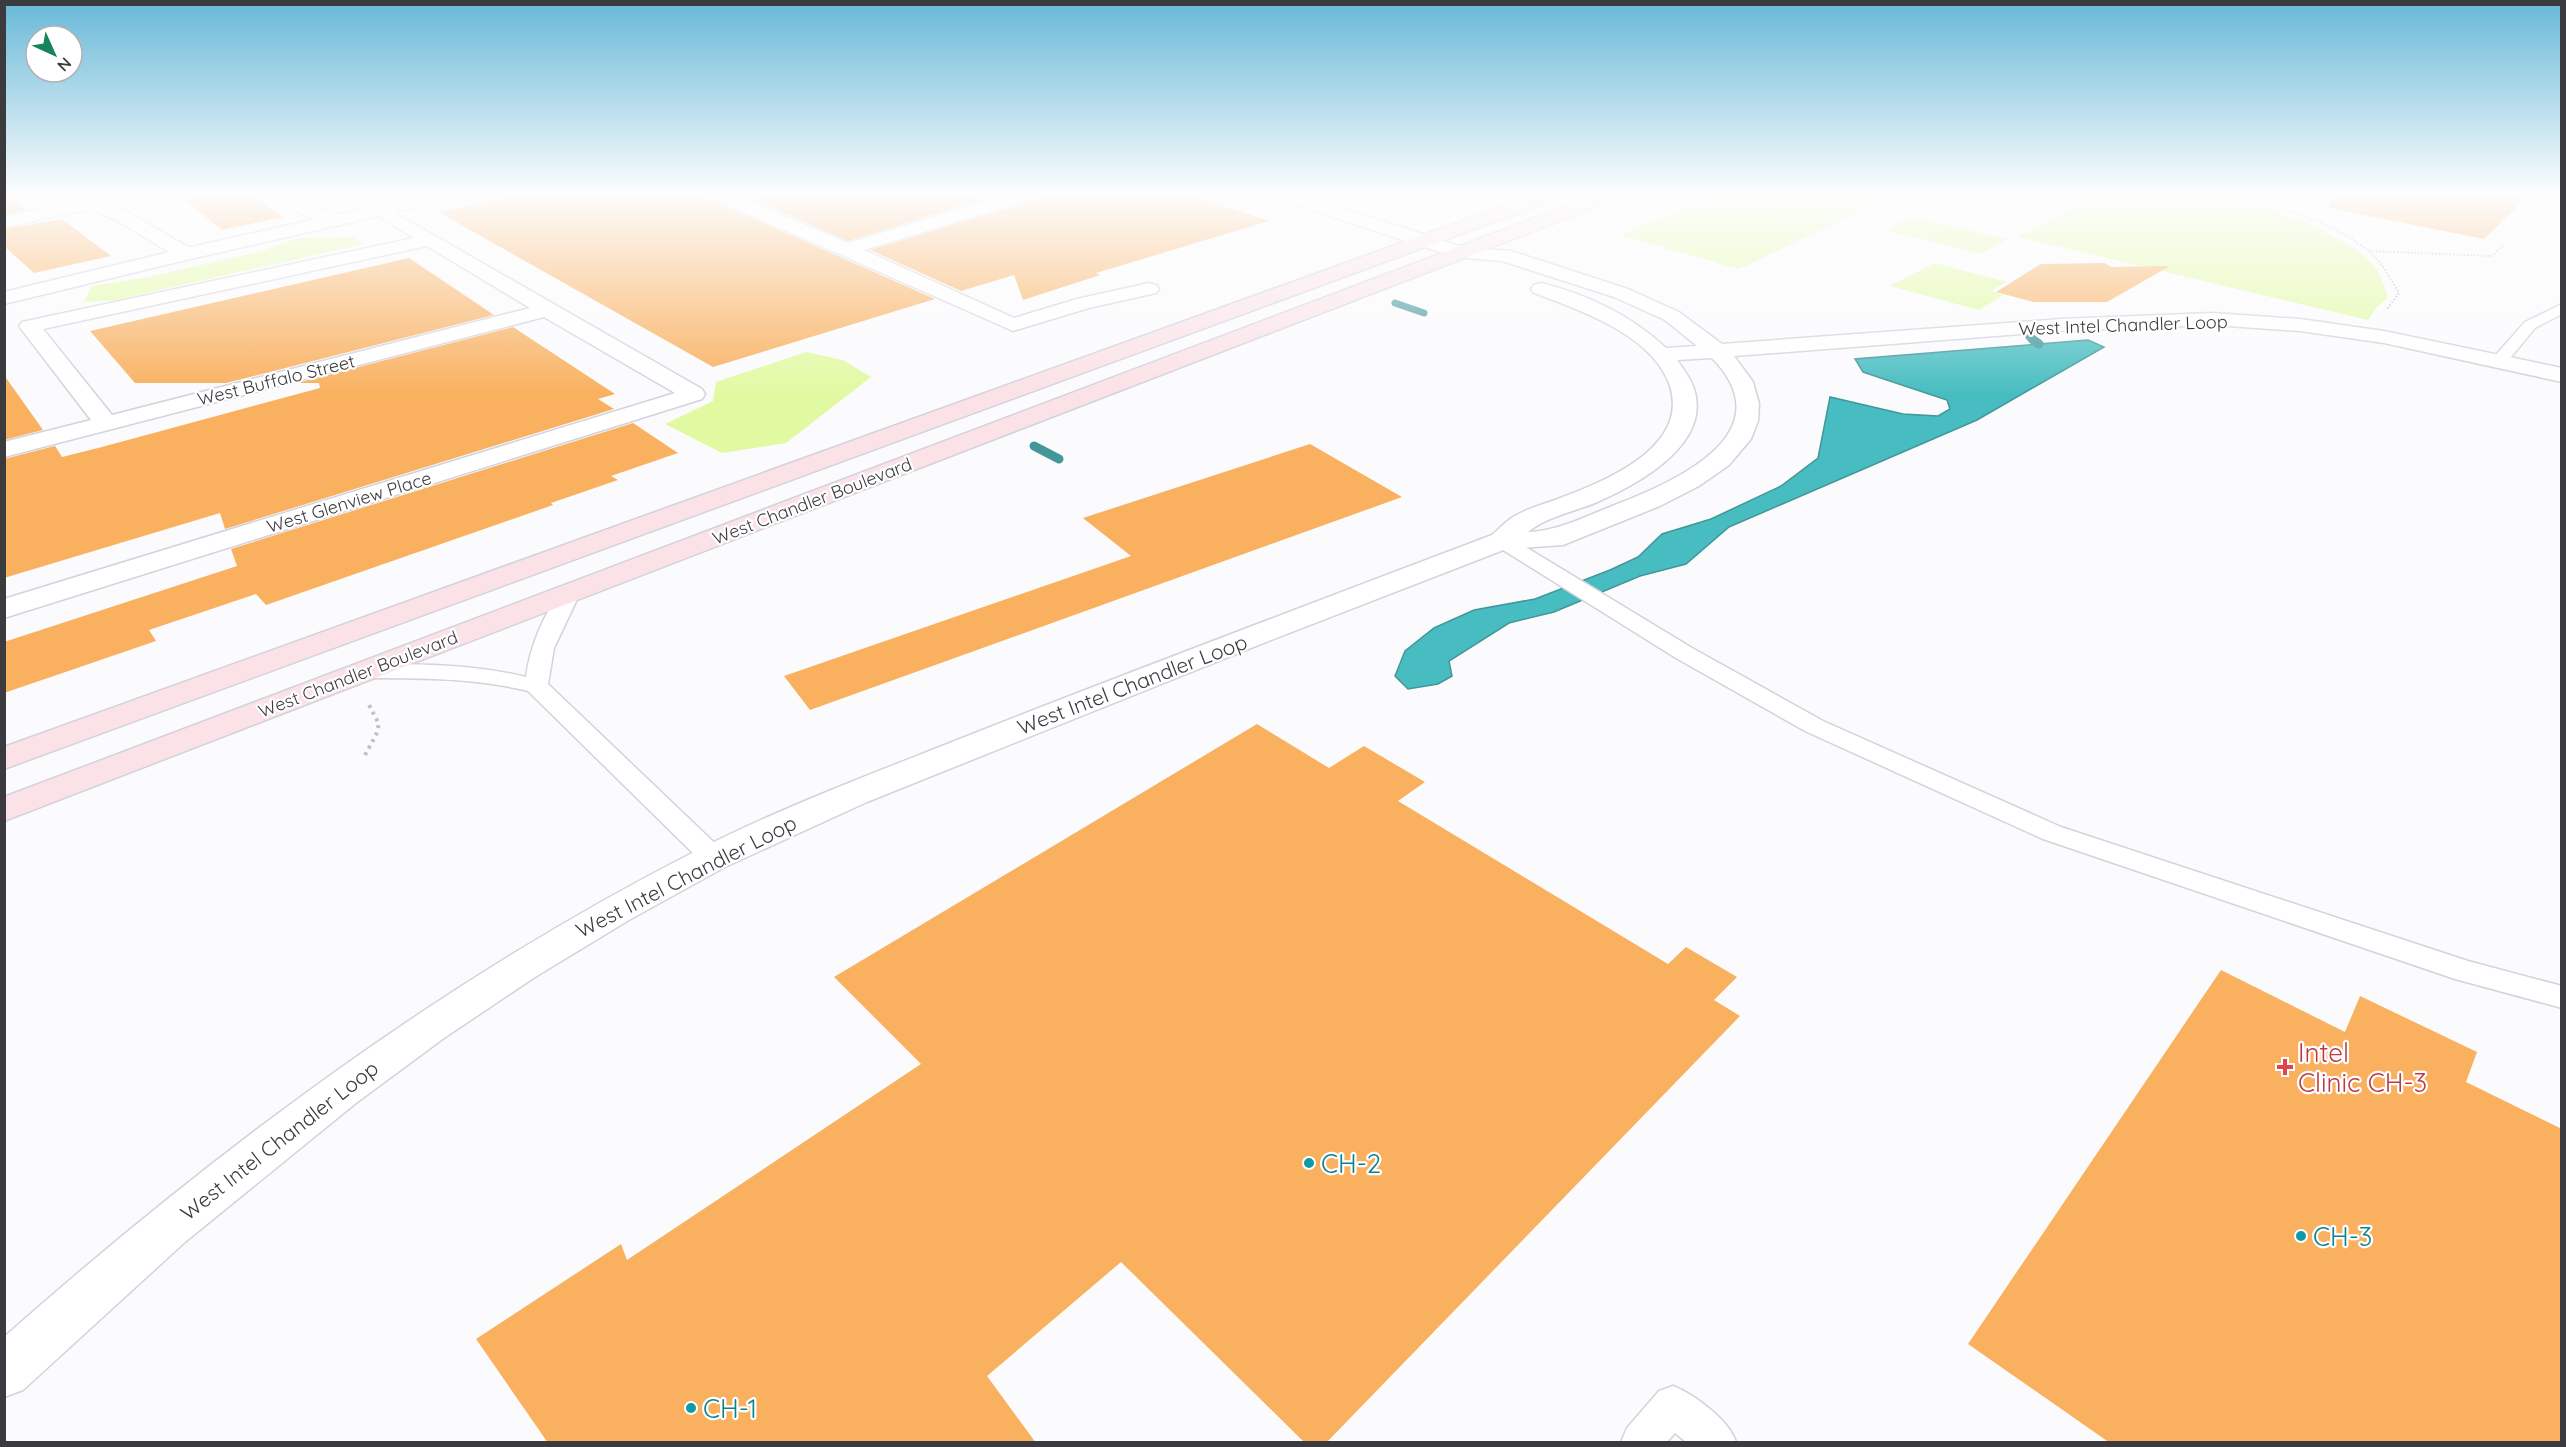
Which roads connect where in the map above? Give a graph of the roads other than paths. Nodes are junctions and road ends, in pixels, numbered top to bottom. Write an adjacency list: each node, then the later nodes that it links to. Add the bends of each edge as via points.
1 (163, 260): 12 (street)
2 (337, 260): 19 (street, via 29,326)
3 (461, 260): 14 (street)
4 (870, 260): 11 (street, via 1013,325 1084,303)
5 (1374, 260): 26 (main road, West Chandler Boulevard)
6 (1445, 260): 22 (main road, West Chandler Boulevard)
7 (1468, 260): 9 (street)
8 (1518, 260): 15 (street, via 1621,293 1672,316)
9 (1486, 272)
10 (1519, 282): 16 (street, via 1600,312 1636,333)
11 (1149, 289)
12 (4, 298)
13 (2562, 308): 17 (lane, via 2530,325)
14 (547, 310): 19 (street, West Buffalo Street); 23 (street, West Glenview Place, via 694,394)
15 (1717, 351): 16 (street, West Intel Chandler Loop); 17 (street, West Intel Chandler Loop, via 2165,319 2250,321 2384,337); 21 (street, West Intel Chandler Loop, via 1742,382 1747,404 1739,439 1720,460 1661,495 1553,539)
16 (1662, 355): 21 (street, West Intel Chandler Loop, via 1686,396 1685,416 1663,450 1631,475 1523,522)
17 (2500, 360): 18 (street, West Intel Chandler Loop)
18 (2562, 375)
19 (106, 423): 20 (street, West Buffalo Street)
20 (4, 450)
21 (1502, 541): 28 (street, West Intel Chandler Loop, via 888,780); 29 (lane, via 1684,653 1814,726 2052,833 2465,971)
22 (569, 593): 24 (main road, West Chandler Boulevard); 25 (lane, via 544,641)
23 (4, 609)
24 (366, 671): 25 (lane, via 495,676); 27 (main road, West Chandler Boulevard)
25 (536, 686): 28 (lane)
26 (4, 759)
27 (4, 810)
28 (713, 857): 30 (street, West Intel Chandler Loop, via 556,944 303,1116 93,1290)
29 (2562, 997)
30 (4, 1372)
31 (1641, 1443): 32 (lane, via 1673,1406)
32 (1716, 1443)

